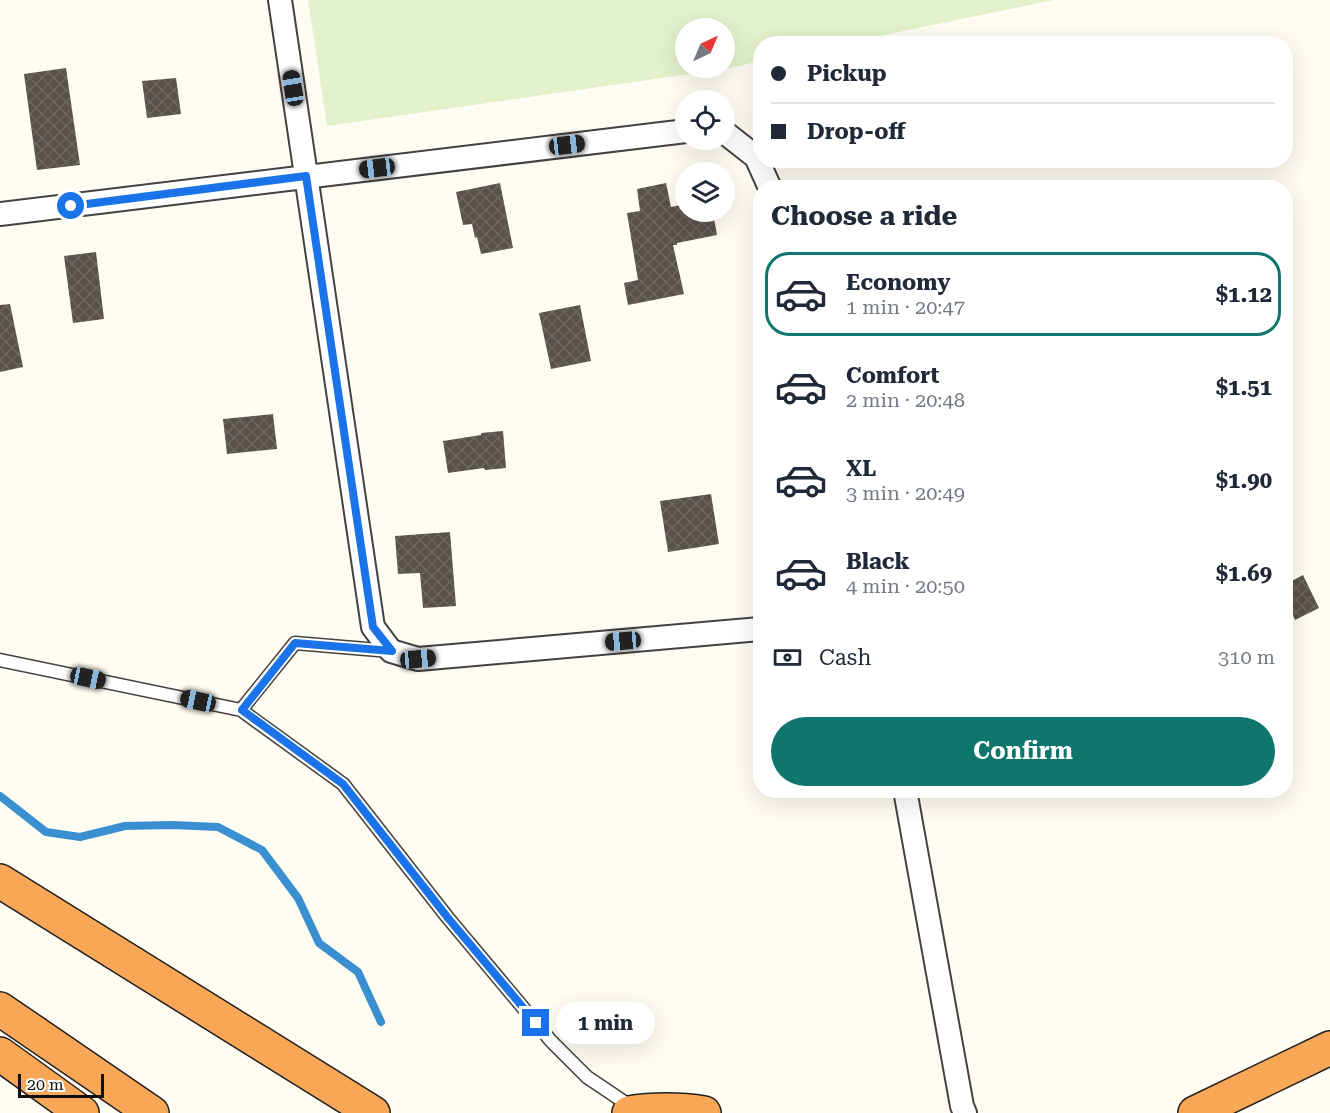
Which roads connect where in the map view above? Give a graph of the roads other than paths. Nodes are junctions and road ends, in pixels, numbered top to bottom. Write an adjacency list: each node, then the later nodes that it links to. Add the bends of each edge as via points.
1 (280, 0): 5 (street)
2 (675, 131): 5 (street)
3 (735, 141): 4 (street)
4 (753, 156)
5 (306, 176): 6 (street); 8 (street, via 373,627)
6 (0, 214)
7 (753, 630): 8 (street, via 418,659)
8 (392, 651): 10 (lane, via 295,643)
9 (0, 660): 10 (lane)
10 (242, 710): 16 (lane, via 343,784 551,1041 587,1077)
11 (906, 798): 21 (street)
12 (0, 881): 19 (highway)
13 (0, 1009): 18 (highway)
14 (1330, 1048): 22 (highway)
15 (0, 1054): 17 (highway)
16 (633, 1112): 20 (highway)
17 (82, 1113)
18 (152, 1113)
19 (373, 1113)
20 (704, 1113)
21 (965, 1113)
22 (1195, 1113)

